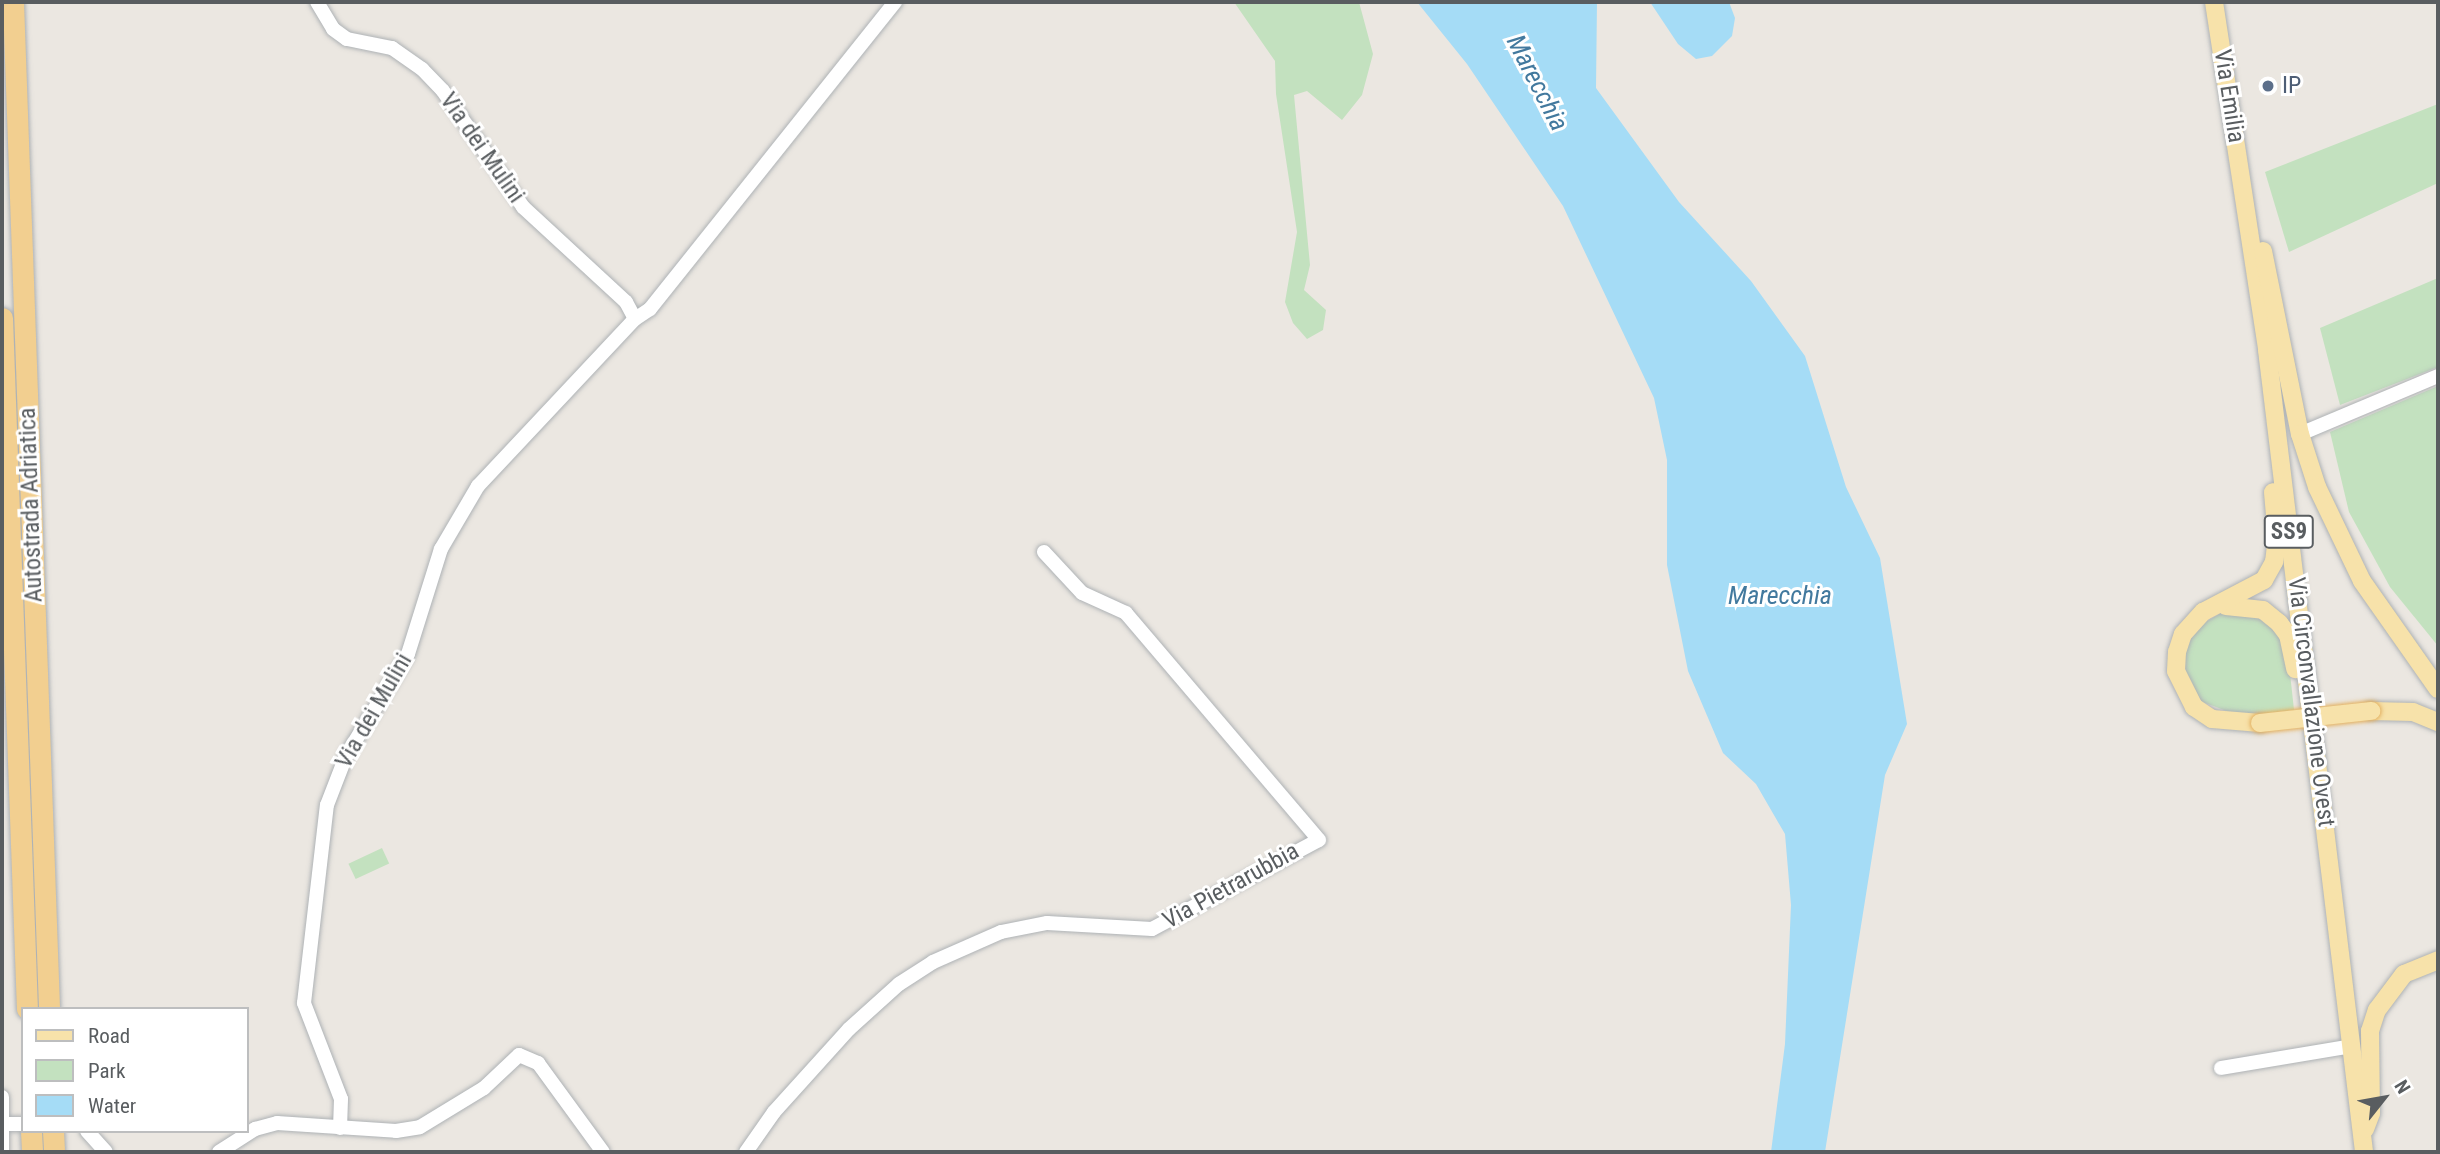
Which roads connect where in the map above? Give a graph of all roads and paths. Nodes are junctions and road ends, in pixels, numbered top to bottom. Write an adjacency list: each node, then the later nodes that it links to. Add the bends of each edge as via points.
1 (13, 2): 18 (highway, Autostrada Adriatica)
2 (317, 2): 7 (street, Via dei Mulini, via 333,29 347,40 391,48 422,69 523,207 626,302)
3 (895, 2): 7 (street, Via dei Mulini, via 650,309)
4 (2214, 2): 5 (main road, Via Emilia / SS9)
5 (2243, 191): 8 (main road, Via Circonvallazione Ovest / SS9); 10 (main road, via 2265,259)
6 (2, 318): 17 (highway, Autostrada Adriatica)
7 (635, 319): 23 (street, Via dei Mulini, via 501,460 461,513 429,579 408,654 335,779 327,805 304,1003 341,1099)
8 (2267, 350): 12 (main road, via 2264,397 2277,538 2274,562 2264,580); 15 (main road, Via Circonvallazione Ovest / SS9)
9 (2438, 376): 10 (street)
10 (2300, 434): 13 (main road, via 2317,486 2356,570)
11 (1044, 552): 33 (street, Via Pietrarubbia, via 1082,593 1126,613 1318,841 1152,929 1048,923 1001,932 933,962 863,1015 774,1112)
12 (2215, 606): 14 (main road, bridge, via 2193,620 2183,634 2176,671 2194,707 2212,719 2260,723 2371,711 2413,712); 15 (main road, via 2244,604 2263,610 2288,635 2312,808)
13 (2438, 689)
14 (2438, 722)
15 (2329, 842): 19 (main road, Via Circonvallazione Ovest / SS9)
16 (2438, 960): 27 (main road, via 2404,974 2377,1010 2370,1031 2371,1112)
17 (27, 1007)
18 (48, 1007)
19 (2352, 1046): 20 (street); 27 (main road, Via Circonvallazione Ovest / SS9)
20 (2221, 1068)
21 (2, 1097): 22 (street)
22 (2, 1124): 24 (street); 28 (street)
23 (340, 1128): 31 (street, via 263,1126); 32 (street, via 397,1131 421,1127 484,1088 513,1058 526,1055 538,1063)
24 (21, 1132)
25 (53, 1133): 29 (highway)
26 (89, 1133): 30 (street)
27 (2363, 1146)
28 (2, 1152)
29 (54, 1152)
30 (106, 1152)
31 (219, 1152)
32 (603, 1152)
33 (746, 1152)

